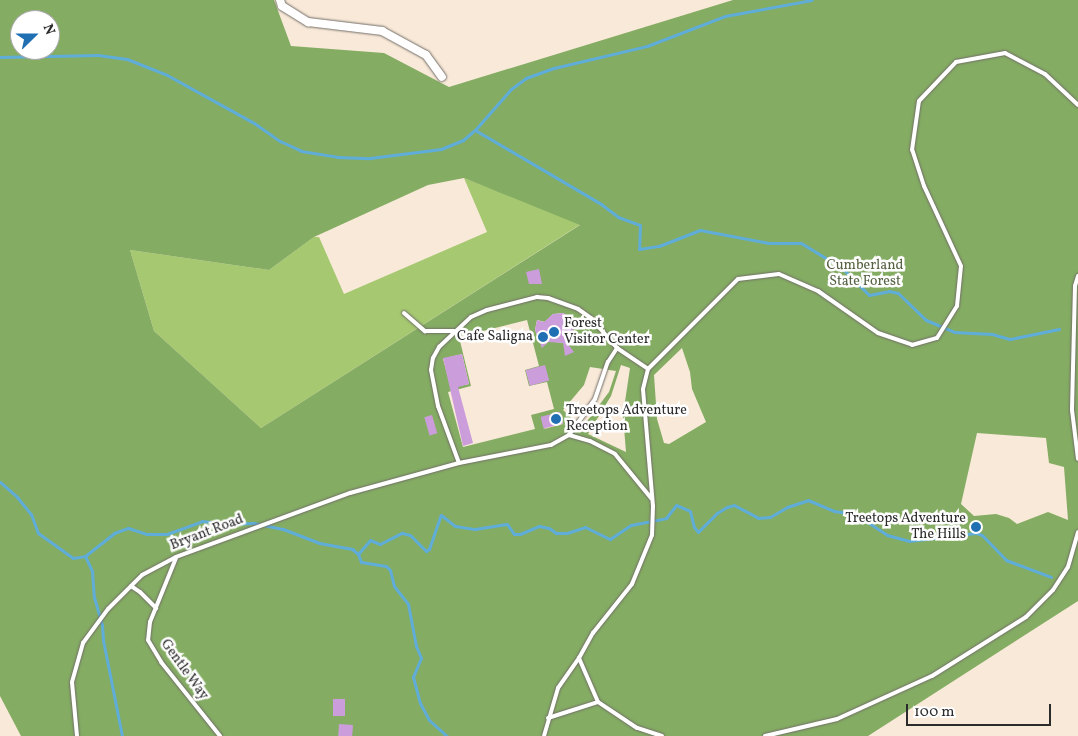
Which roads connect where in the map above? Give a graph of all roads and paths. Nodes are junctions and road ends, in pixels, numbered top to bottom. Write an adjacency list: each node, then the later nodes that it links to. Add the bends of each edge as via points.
1 (280, 0): 2 (street, via 282,6 308,22 382,31 426,55)
2 (442, 77)
3 (1078, 105): 8 (lane, via 1045,74 1004,53 956,62 919,100 912,150 924,186 961,266 957,306 937,338 912,345 878,333 818,290 779,274 738,280)
4 (1078, 276): 10 (lane, via 1075,286 1072,410)
5 (404, 314): 6 (lane, via 425,331)
6 (454, 331): 7 (lane, via 471,316 486,310 537,297 548,298 578,308 592,318); 11 (lane, via 432,358 430,370 438,406)
7 (617, 348): 8 (lane); 9 (lane, via 608,362 595,399)
8 (648, 369): 12 (lane, via 643,389)
9 (569, 435): 11 (lane, via 551,444); 12 (lane, via 615,454)
10 (1078, 459)
11 (459, 463): 14 (lane, Bryant Road, via 350,493)
12 (650, 498): 17 (lane, via 652,535 632,584 593,633)
13 (1078, 532): 24 (lane, via 1068,567 1053,590 1026,617 932,676 837,719)
14 (176, 557): 15 (lane, Bryant Road, via 142,575); 16 (lane, Gentle Way)
15 (131, 586): 16 (lane); 20 (lane, Bryant Road, via 108,609 83,643 72,682)
16 (156, 608): 21 (lane, Gentle Way, via 148,640 161,662)
17 (579, 658): 18 (lane); 19 (lane, via 558,688)
18 (598, 702): 19 (lane); 23 (lane, via 637,728)
19 (548, 718): 22 (lane)
20 (77, 736)
21 (220, 736)
22 (544, 736)
23 (662, 736)
24 (765, 736)

